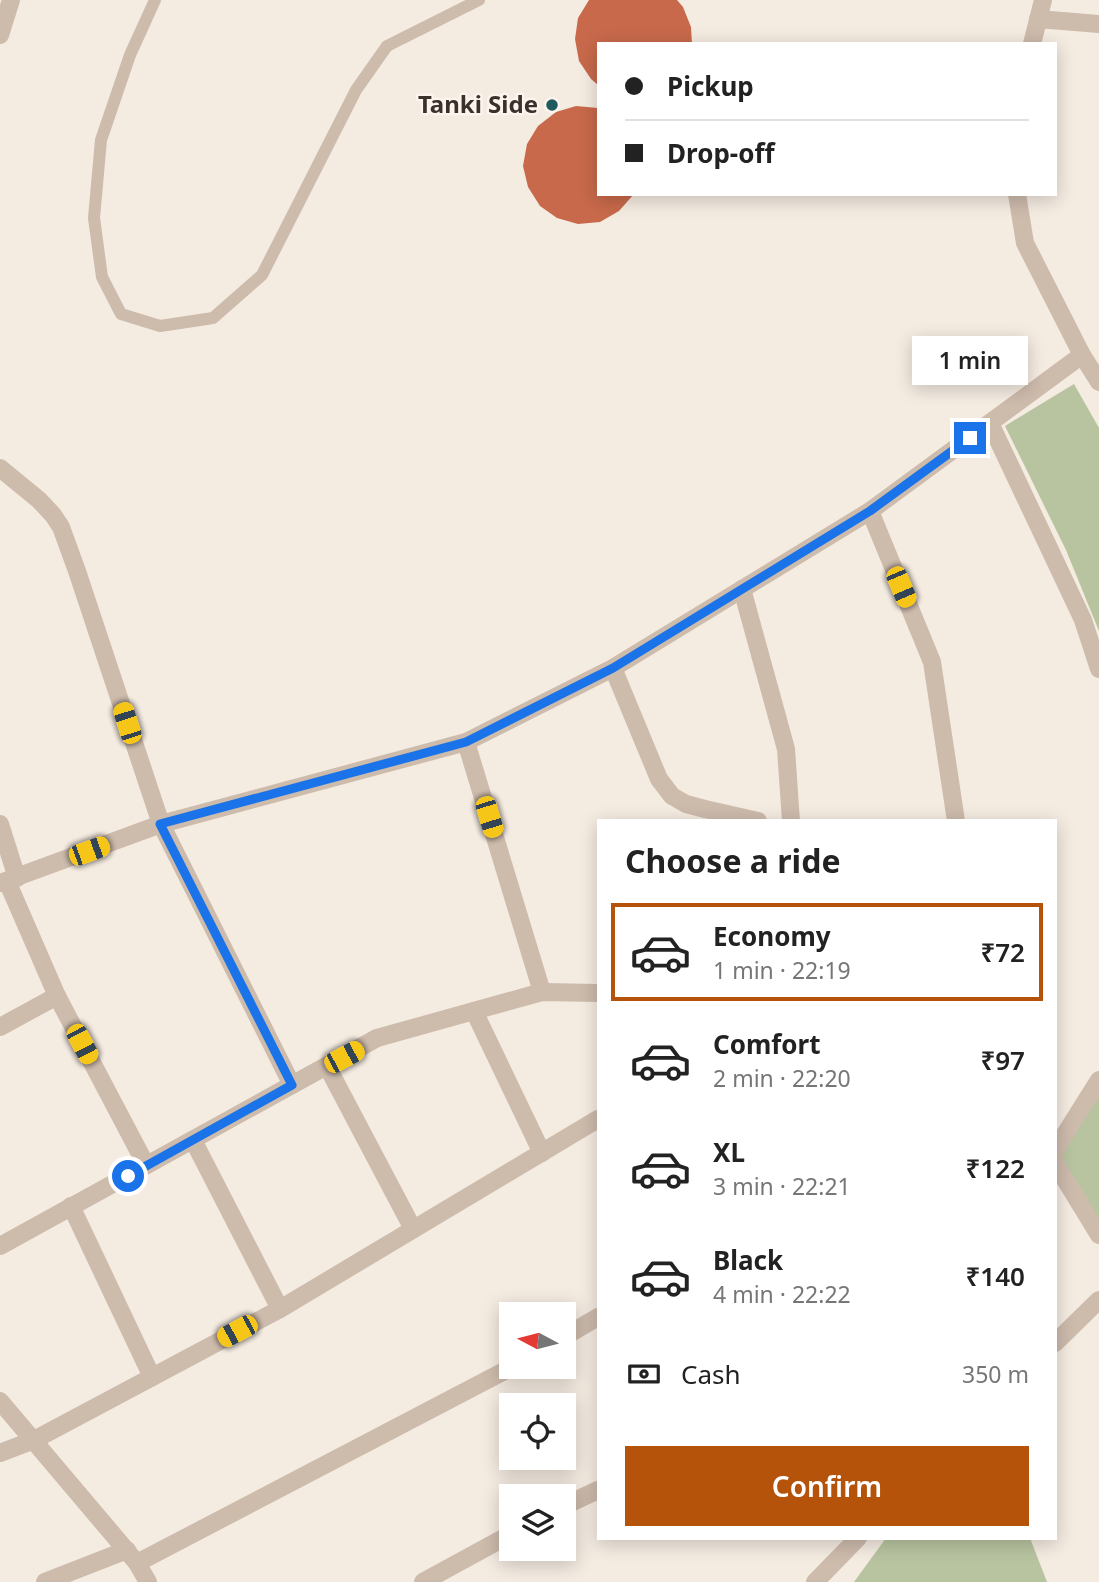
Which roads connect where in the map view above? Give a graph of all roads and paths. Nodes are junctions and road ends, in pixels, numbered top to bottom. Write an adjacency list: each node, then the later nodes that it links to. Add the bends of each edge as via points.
1 (11, 0): 7 (street)
2 (155, 0): 3 (lane, via 130,55 101,140 94,218 102,277 121,314 160,326 213,317 262,275 356,90 387,46)
3 (479, 0)
4 (1044, 0): 5 (street)
5 (1038, 19): 6 (street); 8 (street)
6 (1099, 24)
7 (0, 35)
8 (1032, 42)
9 (1017, 196): 10 (street, via 1025,243)
10 (1082, 355): 11 (street); 12 (street)
11 (1099, 382)
12 (990, 423): 14 (street); 17 (street, via 1083,620)
13 (0, 468): 23 (street, via 39,500 61,527)
14 (870, 511): 15 (street); 21 (street, via 932,662)
15 (742, 589): 16 (street); 20 (street, via 786,749)
16 (613, 668): 18 (street); 19 (street, via 659,779 671,796)
17 (1099, 669)
18 (466, 742): 23 (street); 25 (street)
19 (749, 819)
20 (791, 819)
21 (956, 819)
22 (0, 824): 24 (street)
23 (160, 824): 24 (street); 32 (street)
24 (8, 881): 27 (street)
25 (542, 992): 26 (street); 28 (street)
26 (597, 993)
27 (57, 996): 29 (street); 37 (street)
28 (474, 1011): 30 (street, via 377,1038); 36 (street)
29 (0, 1027)
30 (327, 1066): 32 (street); 40 (street)
31 (1099, 1080): 35 (street)
32 (292, 1085): 34 (street)
33 (597, 1120): 36 (street)
34 (193, 1140): 37 (street); 44 (street)
35 (1057, 1147)
36 (542, 1153): 40 (street)
37 (146, 1166): 39 (street)
38 (1057, 1166): 41 (street)
39 (71, 1206): 42 (street); 49 (street)
40 (413, 1229): 44 (street)
41 (1099, 1235)
42 (0, 1246)
43 (1099, 1300): 47 (street)
44 (280, 1309): 49 (street)
45 (597, 1318): 46 (street)
46 (576, 1331)
47 (1057, 1341)
48 (499, 1373): 57 (street)
49 (152, 1377): 51 (street)
50 (0, 1401): 51 (street)
51 (34, 1440): 52 (street); 57 (street)
52 (0, 1453)
53 (597, 1490): 54 (street)
54 (576, 1500)
55 (856, 1540): 61 (street)
56 (499, 1541): 60 (street)
57 (132, 1556): 58 (street); 59 (street)
58 (45, 1582)
59 (148, 1582)
60 (424, 1582)
61 (815, 1582)

